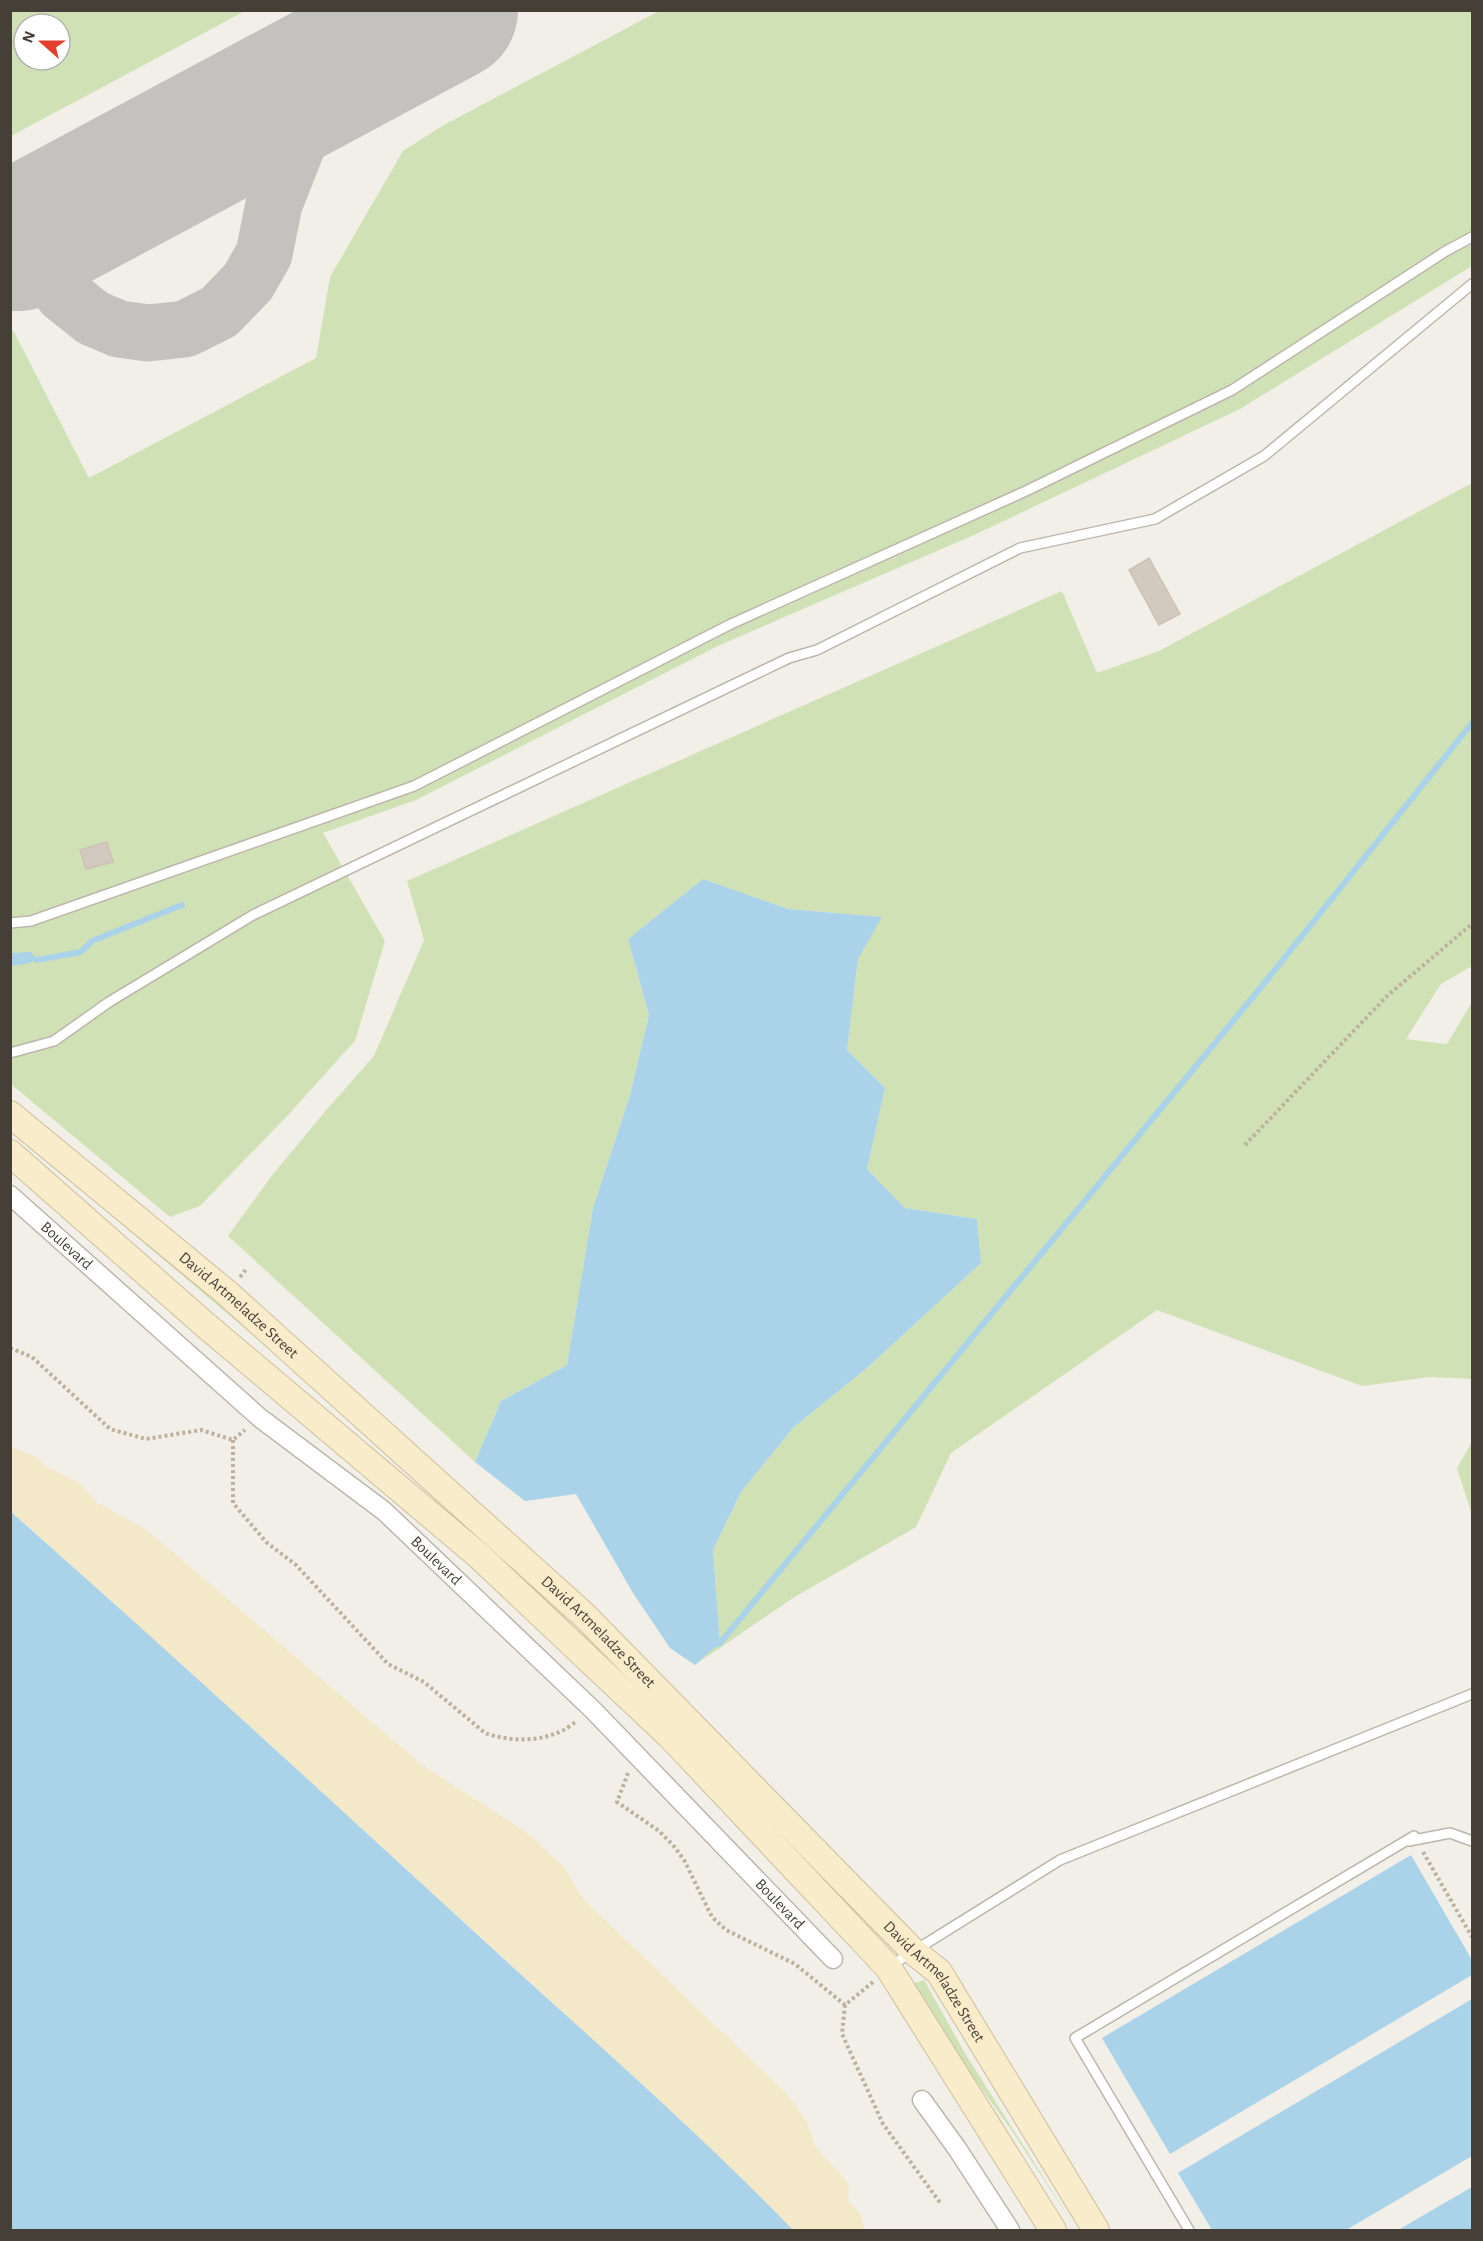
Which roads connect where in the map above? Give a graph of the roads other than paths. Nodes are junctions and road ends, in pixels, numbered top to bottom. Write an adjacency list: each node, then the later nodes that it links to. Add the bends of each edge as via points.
1 (1473, 237): 3 (lane, via 1232,390 1026,492 731,624 414,786 31,921)
2 (1473, 284): 4 (lane, via 1264,456 1155,519 1020,548 817,650 789,658 253,915 109,1002 54,1041)
3 (10, 923)
4 (10, 1053)
5 (10, 1114): 10 (street, David Artmeladze Street, via 227,1293 586,1617)
6 (10, 1154): 12 (street, David Artmeladze Street, via 478,1555 670,1736)
7 (10, 1195): 11 (street, Boulevard, via 260,1418 384,1511 593,1710)
8 (1473, 1694): 10 (lane, via 1060,1860)
9 (1473, 1841): 17 (lane, via 1450,1833 1409,1841 1414,1836 1075,2038)
10 (914, 1952): 12 (lane); 16 (street, David Artmeladze Street, via 939,1972)
11 (833, 1959)
12 (888, 1967): 15 (street, David Artmeladze Street)
13 (922, 2100): 14 (street)
14 (1010, 2230)
15 (1053, 2230)
16 (1096, 2230)
17 (1189, 2230)

